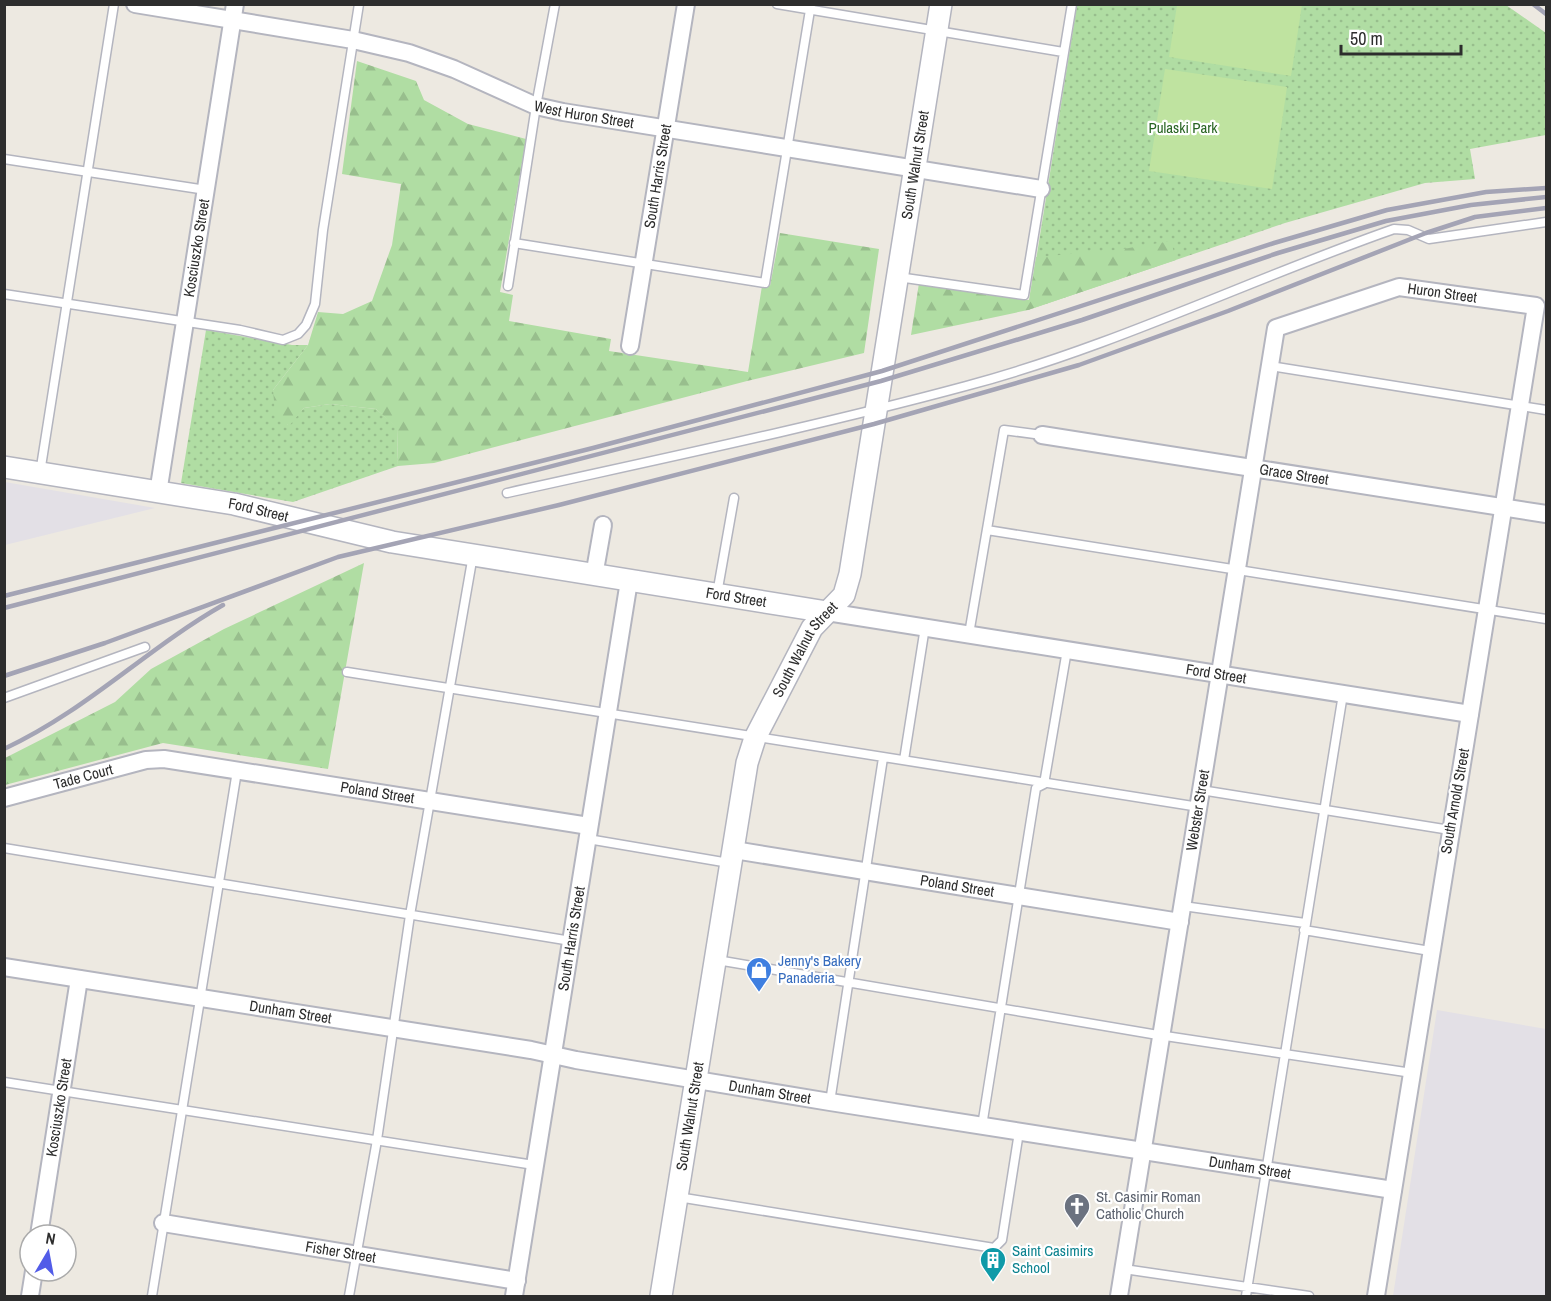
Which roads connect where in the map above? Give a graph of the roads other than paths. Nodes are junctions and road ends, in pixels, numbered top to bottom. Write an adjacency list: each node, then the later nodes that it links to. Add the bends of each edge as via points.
1 (114, 4): 19 (lane)
2 (135, 4): 10 (street, West Huron Street)
3 (359, 4): 12 (lane)
4 (555, 4): 14 (lane)
5 (686, 4): 15 (street, South Harris Street)
6 (777, 4): 9 (lane)
7 (941, 4): 11 (street, South Walnut Street)
8 (1072, 4): 13 (lane)
9 (811, 7): 11 (lane); 16 (lane)
10 (234, 13): 12 (street, West Huron Street); 21 (street, Kosciuszko Street)
11 (936, 31): 13 (lane); 18 (street, South Walnut Street)
12 (353, 40): 14 (street, West Huron Street, via 443,65); 30 (lane, via 315,304 306,325 292,338 283,340)
13 (1063, 52): 20 (lane)
14 (536, 106): 15 (street, West Huron Street); 23 (lane)
15 (666, 129): 16 (street, West Huron Street); 24 (street, South Harris Street)
16 (789, 149): 18 (street, West Huron Street); 24 (lane, via 765,283)
17 (4, 159): 19 (lane)
18 (915, 169): 20 (street, West Huron Street); 25 (street, South Walnut Street)
19 (87, 172): 21 (lane); 28 (lane)
20 (1041, 189): 25 (lane, via 1024,295)
21 (206, 190): 30 (street, Kosciuszko Street)
22 (1546, 222): 35 (lane, via 1429,238 1408,230 1394,230 1114,338 966,386)
23 (514, 243): 24 (lane); 26 (lane)
24 (643, 264): 32 (street, South Harris Street)
25 (897, 276): 35 (street, South Walnut Street)
26 (508, 286)
27 (4, 294): 28 (lane)
28 (65, 303): 30 (lane); 40 (lane)
29 (1536, 306): 31 (street, Huron Street, via 1398,287); 34 (street, South Arnold Street)
30 (185, 321): 41 (street, Kosciuszko Street)
31 (1280, 325): 33 (street, Webster Street)
32 (630, 346)
33 (1270, 366): 34 (lane); 39 (street, Webster Street)
34 (1520, 405): 36 (lane); 44 (street, South Arnold Street)
35 (876, 408): 42 (lane); 54 (street, South Walnut Street, via 850,574 844,596)
36 (1546, 410)
37 (1042, 435): 39 (street, Grace Street); 47 (lane, via 1004,430)
38 (4, 468): 40 (street, Ford Street)
39 (1254, 469): 44 (street, Grace Street); 49 (street, Webster Street)
40 (40, 473): 41 (street, Ford Street)
41 (158, 492): 48 (street, Ford Street, via 234,504 392,542)
42 (507, 493)
43 (734, 498): 52 (lane)
44 (1504, 507): 45 (street, Grace Street); 53 (street, South Arnold Street)
45 (1546, 514)
46 (603, 525): 50 (street)
47 (987, 530): 49 (lane); 57 (lane)
48 (473, 555): 50 (street, Ford Street); 62 (lane)
49 (1237, 569): 53 (lane); 61 (street, Webster Street)
50 (594, 576): 51 (street, Ford Street)
51 (629, 581): 52 (street, Ford Street); 65 (street, South Harris Street)
52 (717, 595): 54 (street, Ford Street)
53 (1487, 610): 55 (lane); 66 (street, South Arnold Street)
54 (826, 612): 56 (street, Ford Street); 67 (street, South Walnut Street, via 812,628)
55 (1546, 619)
56 (925, 627): 57 (street, Ford Street); 70 (lane)
57 (969, 634): 59 (street, Ford Street)
58 (145, 646): 64 (lane)
59 (1067, 650): 61 (street, Ford Street); 72 (lane)
60 (347, 672): 62 (lane)
61 (1221, 673): 63 (street, Ford Street); 73 (street, Webster Street)
62 (452, 688): 65 (lane); 75 (lane)
63 (1343, 694): 66 (street, Ford Street); 77 (lane)
64 (4, 698)
65 (608, 713): 67 (lane); 79 (street, South Harris Street)
66 (1470, 714): 78 (street, South Arnold Street)
67 (755, 738): 68 (lane); 81 (street, South Walnut Street, via 747,763)
68 (883, 758): 70 (lane); 82 (lane)
69 (164, 759): 71 (street, Poland Street); 74 (street, Tade Court, via 146,760)
70 (904, 760): 72 (lane)
71 (237, 771): 75 (street, Poland Street); 83 (lane)
72 (1044, 784): 76 (lane); 84 (lane, via 1036,788)
73 (1201, 790): 76 (street, Webster Street); 77 (lane)
74 (4, 798)
75 (431, 801): 79 (street, Poland Street); 86 (lane)
76 (1199, 807): 85 (street, Webster Street)
77 (1324, 810): 78 (lane); 87 (lane)
78 (1450, 830): 89 (street, South Arnold Street)
79 (589, 833): 81 (lane); 88 (street, South Harris Street)
80 (4, 848): 83 (lane)
81 (733, 857): 82 (street, Poland Street); 90 (street, South Walnut Street)
82 (865, 871): 84 (street, Poland Street); 93 (lane)
83 (218, 884): 86 (lane); 94 (lane)
84 (1018, 896): 85 (street, Poland Street); 95 (lane)
85 (1181, 914): 87 (lane); 97 (street, Webster Street)
86 (410, 915): 88 (lane); 96 (lane)
87 (1304, 927): 89 (lane); 98 (lane)
88 (571, 941): 99 (street, South Harris Street)
89 (1430, 951): 100 (street, South Arnold Street)
90 (716, 960): 93 (lane); 101 (street, South Walnut Street)
91 (4, 967): 92 (street, Dunham Street)
92 (79, 979): 94 (street, Dunham Street); 103 (street, Kosciuszko Street)
93 (848, 982): 95 (lane); 104 (lane)
94 (199, 999): 96 (street, Dunham Street); 105 (lane)
95 (1001, 1009): 97 (lane); 106 (lane)
96 (393, 1027): 99 (street, Dunham Street); 108 (lane)
97 (1162, 1035): 98 (lane); 109 (street, Webster Street)
98 (1286, 1052): 100 (lane); 111 (lane)
99 (552, 1056): 101 (street, Dunham Street); 110 (street, South Harris Street)
100 (1412, 1073): 112 (street, South Arnold Street)
101 (696, 1078): 104 (street, Dunham Street); 113 (street, South Walnut Street)
102 (4, 1082): 103 (lane)
103 (62, 1091): 105 (lane); 114 (street, Kosciuszko Street)
104 (830, 1102): 106 (street, Dunham Street)
105 (182, 1110): 108 (lane); 115 (lane)
106 (982, 1126): 107 (street, Dunham Street)
107 (1019, 1132): 109 (street, Dunham Street); 113 (lane, via 1002,1240 994,1248)
108 (377, 1140): 110 (lane); 116 (lane)
109 (1143, 1151): 111 (street, Dunham Street); 117 (street, Webster Street)
110 (534, 1165): 118 (street, South Harris Street)
111 (1266, 1170): 112 (street, Dunham Street); 119 (lane)
112 (1393, 1190): 125 (street, South Arnold Street)
113 (677, 1197): 122 (street, South Walnut Street)
114 (41, 1223)
115 (163, 1223): 116 (street, Fisher Street); 120 (lane)
116 (356, 1253): 118 (street, Fisher Street); 121 (lane)
117 (1124, 1269): 119 (lane); 123 (street, Webster Street)
118 (516, 1289)
119 (1246, 1292): 124 (lane)
120 (152, 1296)
121 (349, 1296)
122 (661, 1296)
123 (1119, 1296)
124 (1309, 1296)
125 (1376, 1296)

